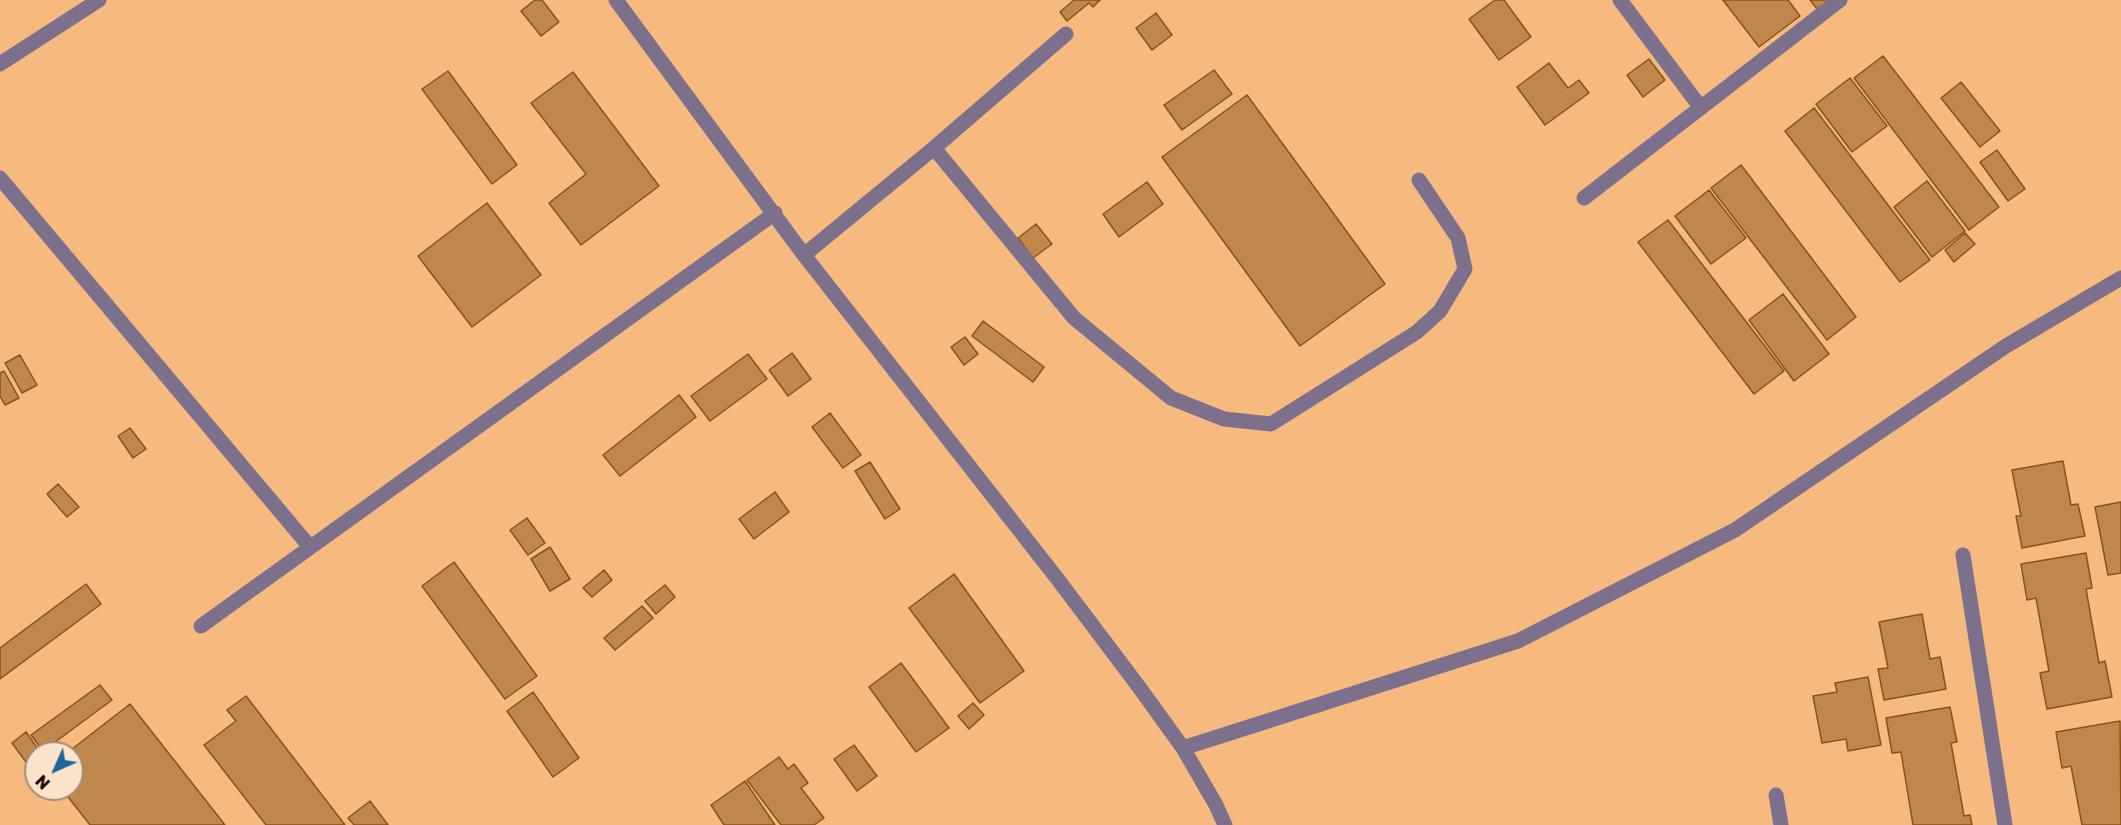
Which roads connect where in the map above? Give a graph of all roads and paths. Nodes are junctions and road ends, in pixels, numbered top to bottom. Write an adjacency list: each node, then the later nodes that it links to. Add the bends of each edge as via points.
1 (99, 0): 6 (street)
2 (616, 0): 12 (street)
3 (1620, 0): 7 (street)
4 (1840, 0): 7 (street)
5 (1066, 34): 8 (street)
6 (0, 64)
7 (1701, 108): 11 (street)
8 (934, 148): 10 (street, via 1074,318 1090,332 1171,398 1224,419 1271,424 1417,332 1440,311 1465,269 1458,238); 13 (street)
9 (0, 178): 15 (street)
10 (1419, 180)
11 (1584, 198)
12 (775, 213): 13 (street); 15 (street)
13 (804, 255): 18 (street, via 1056,577)
14 (2121, 278): 18 (street, via 2006,346 1735,530 1518,641)
15 (310, 547): 17 (street)
16 (1963, 555): 22 (street)
17 (201, 626)
18 (1183, 748): 20 (street)
19 (1776, 795): 21 (street)
20 (1225, 825)
21 (1781, 825)
22 (2005, 825)

